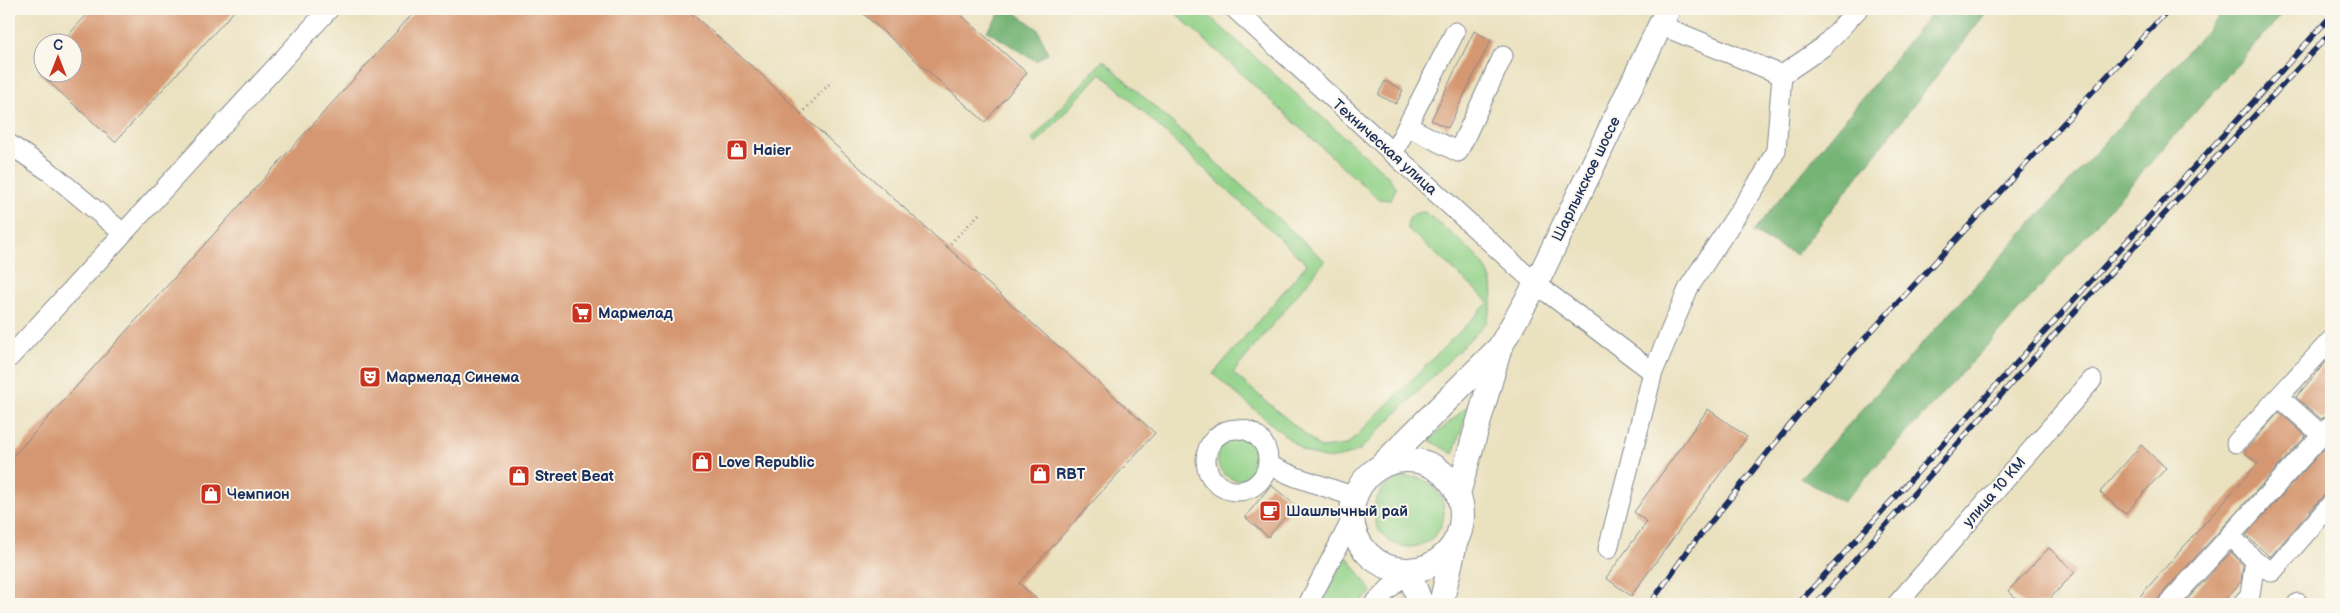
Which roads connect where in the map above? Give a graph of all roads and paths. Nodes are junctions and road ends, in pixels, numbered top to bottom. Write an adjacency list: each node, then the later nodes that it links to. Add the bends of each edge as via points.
1 (328, 9): 14 (street)
2 (1235, 9): 12 (street, Техническая улица)
3 (1858, 9): 7 (street, via 1823,47)
4 (1664, 17): 7 (street); 16 (main road, Шарлыкское шоссе)
5 (1455, 32): 10 (street)
6 (1503, 56): 10 (street, via 1458,152)
7 (1782, 75): 20 (street, via 1776,150 1764,174 1689,287)
8 (832, 81): 9 (path)
9 (800, 114)
10 (1407, 126): 12 (street)
11 (9, 144): 14 (street, via 50,172)
12 (1393, 154): 16 (street, Техническая улица)
13 (979, 214): 15 (path)
14 (123, 233): 19 (street)
15 (947, 247)
16 (1536, 284): 18 (main road, Шарлыкское шоссе); 20 (street, Техническая улица)
17 (2331, 340): 22 (street)
18 (1500, 347): 26 (main road, Шарлыкское шоссе); 27 (main road, Шарлыкское шоссе)
19 (9, 358)
20 (1653, 372): 32 (street)
21 (2092, 380): 39 (street, улица 10 КМ)
22 (2279, 397): 23 (street); 24 (street)
23 (2327, 430): 30 (street, via 2240,528)
24 (2236, 443)
25 (1268, 465): 29 (street)
26 (1380, 467): 27 (main road, via 1400,460 1430,465 1447,477); 29 (main road, via 1365,480)
27 (1458, 494): 31 (main road, via 1462,518)
28 (2331, 504): 33 (street, via 2272,572)
29 (1354, 508): 34 (main road, via 1355,533 1370,556 1388,566); 35 (street)
30 (2230, 535): 33 (street); 40 (street)
31 (1456, 541): 34 (main road, via 1436,562); 38 (main road)
32 (1608, 550)
33 (2255, 561): 41 (street, via 2250,595)
34 (1408, 570): 36 (street); 37 (main road)
35 (1308, 604)
36 (1374, 604)
37 (1421, 604)
38 (1440, 604)
39 (1897, 604)
40 (2168, 604)
41 (2242, 604)

